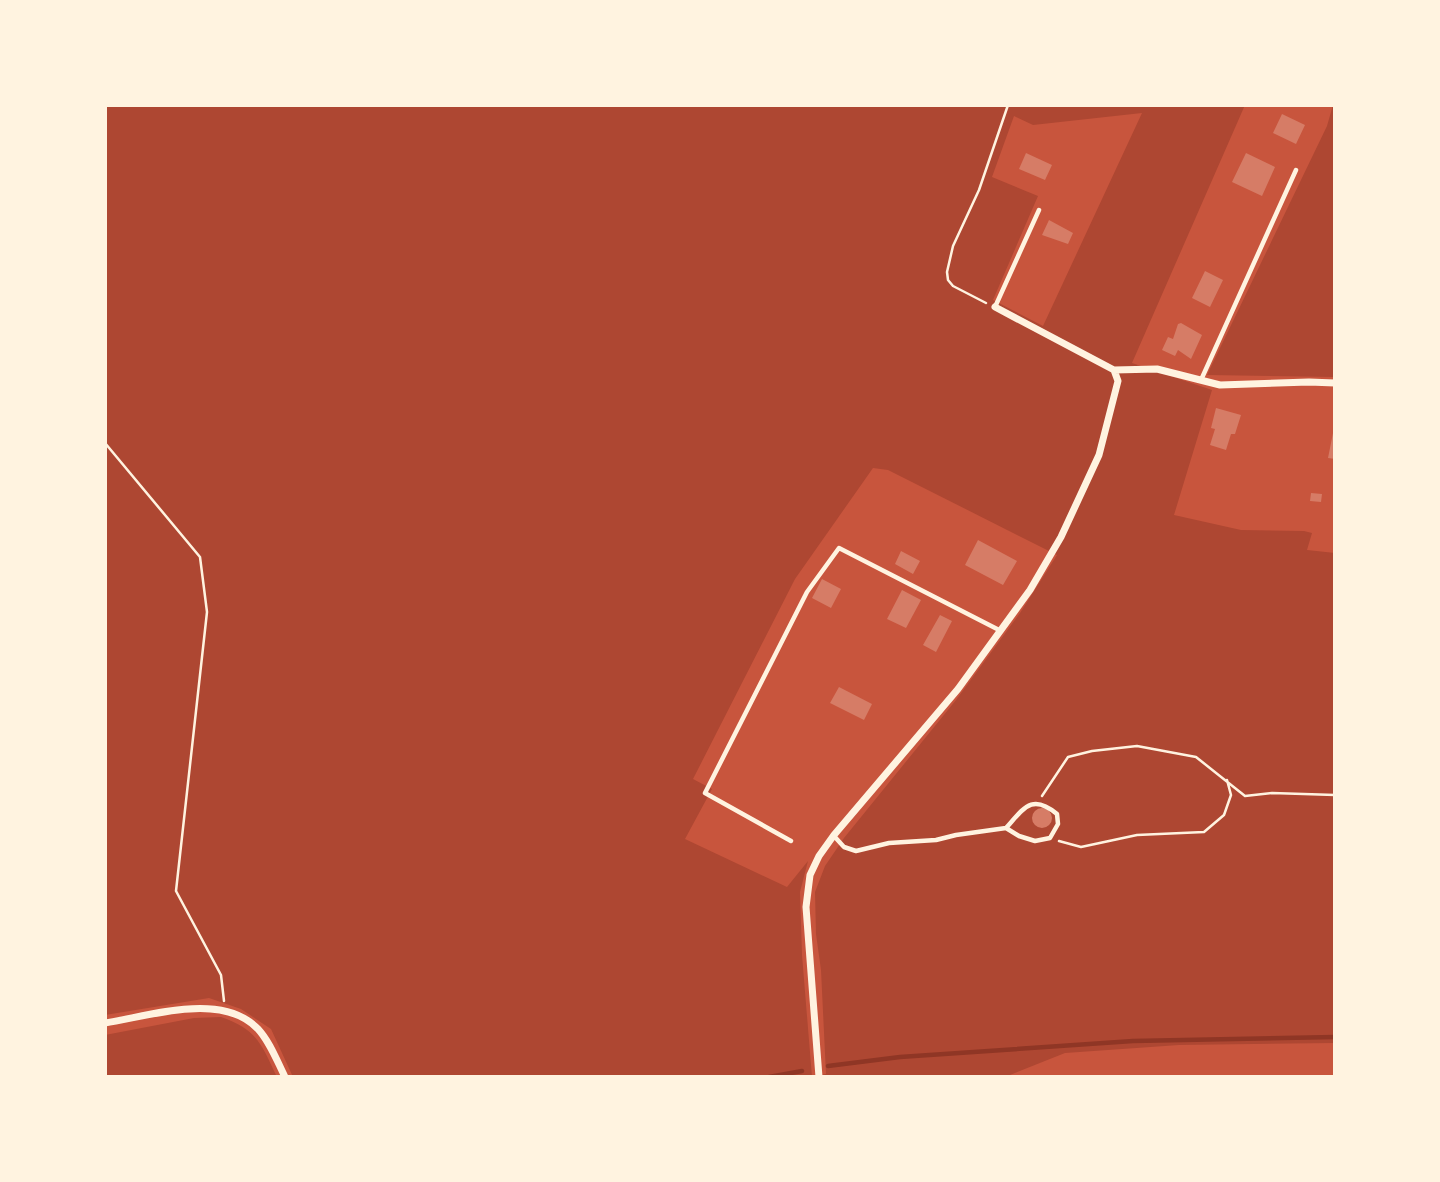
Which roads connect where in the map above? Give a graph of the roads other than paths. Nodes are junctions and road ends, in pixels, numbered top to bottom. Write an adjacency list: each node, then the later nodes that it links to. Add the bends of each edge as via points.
1 (1296, 170): 5 (lane)
2 (1039, 210): 3 (lane)
3 (995, 307): 4 (street)
4 (1114, 370): 5 (street, via 1157,369); 7 (street, via 1118,381 1099,455 1060,537)
5 (1200, 380): 6 (street, via 1220,385)
6 (1335, 383)
7 (1002, 631): 9 (street); 10 (lane, via 839,548 807,592 705,793)
8 (1006, 828): 8 (lane, via 1037,802 1057,814 1058,824 1050,838 1035,841); 9 (lane, via 856,851 844,848)
9 (834, 835): 13 (street, via 810,875 806,907)
10 (791, 841)
11 (105, 1023): 12 (street, via 200,1007 226,1010 258,1030)
12 (285, 1077)
13 (819, 1077)

